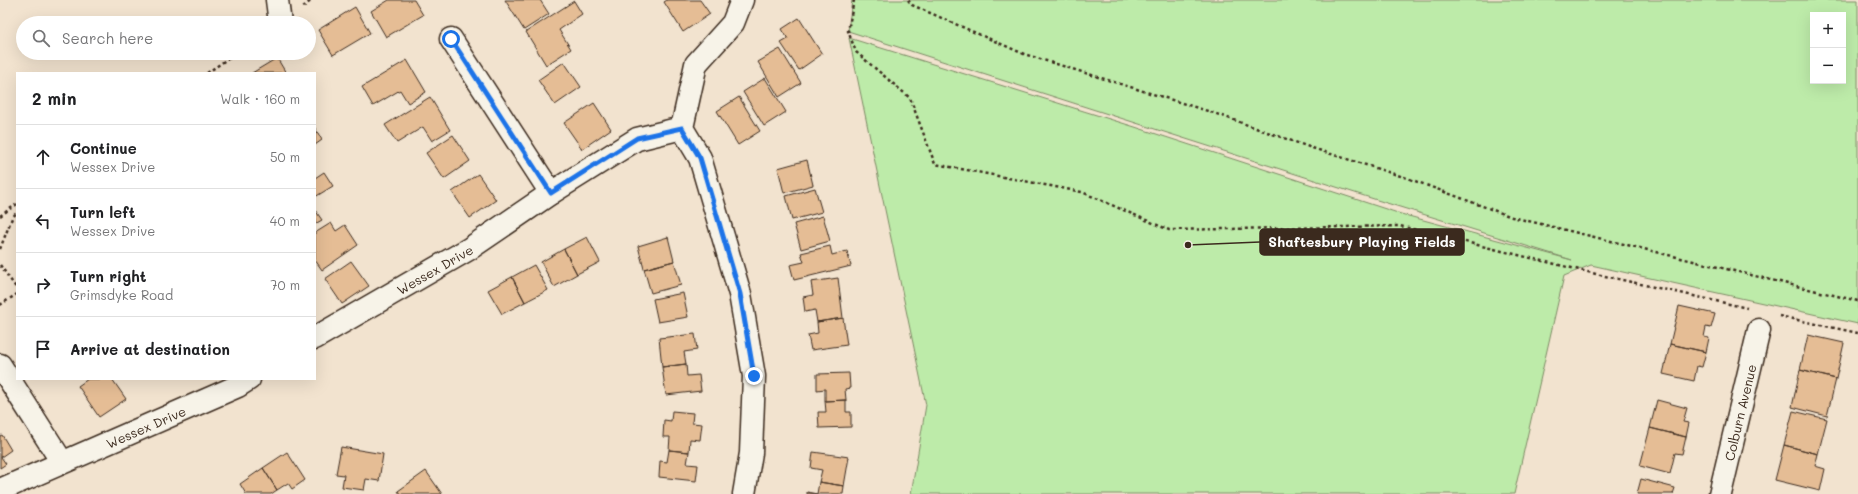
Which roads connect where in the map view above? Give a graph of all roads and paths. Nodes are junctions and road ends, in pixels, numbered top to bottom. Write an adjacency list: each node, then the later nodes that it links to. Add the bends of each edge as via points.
1 (277, 0): 5 (street)
2 (742, 0): 9 (street, via 733,24 696,64)
3 (854, 0): 20 (path, via 848,31 856,52 910,98 935,164 1082,192 1169,230 1400,226)
4 (908, 0): 18 (path, via 912,5 1024,54 1214,113 1407,178 1512,218)
5 (279, 16)
6 (451, 39): 10 (street)
7 (226, 60): 8 (path)
8 (208, 72)
9 (682, 128): 10 (street, Wessex Drive, via 637,138); 29 (street, via 700,158 740,294 754,376 751,453)
10 (551, 193): 24 (street, Wessex Drive, via 469,249)
11 (16, 205): 13 (path)
12 (16, 213): 14 (path)
13 (0, 216)
14 (0, 249)
15 (0, 265): 16 (path)
16 (16, 288)
17 (16, 295): 19 (path)
18 (1858, 301)
19 (0, 305)
20 (1748, 309)
21 (1778, 316): 23 (path)
22 (1759, 330): 30 (street, Colburn Avenue)
23 (1858, 333)
24 (316, 337)
25 (0, 366): 27 (street)
26 (247, 380): 27 (street, Wessex Drive)
27 (62, 462): 28 (street, Wessex Drive)
28 (0, 490)
29 (744, 494)
30 (1720, 494)

